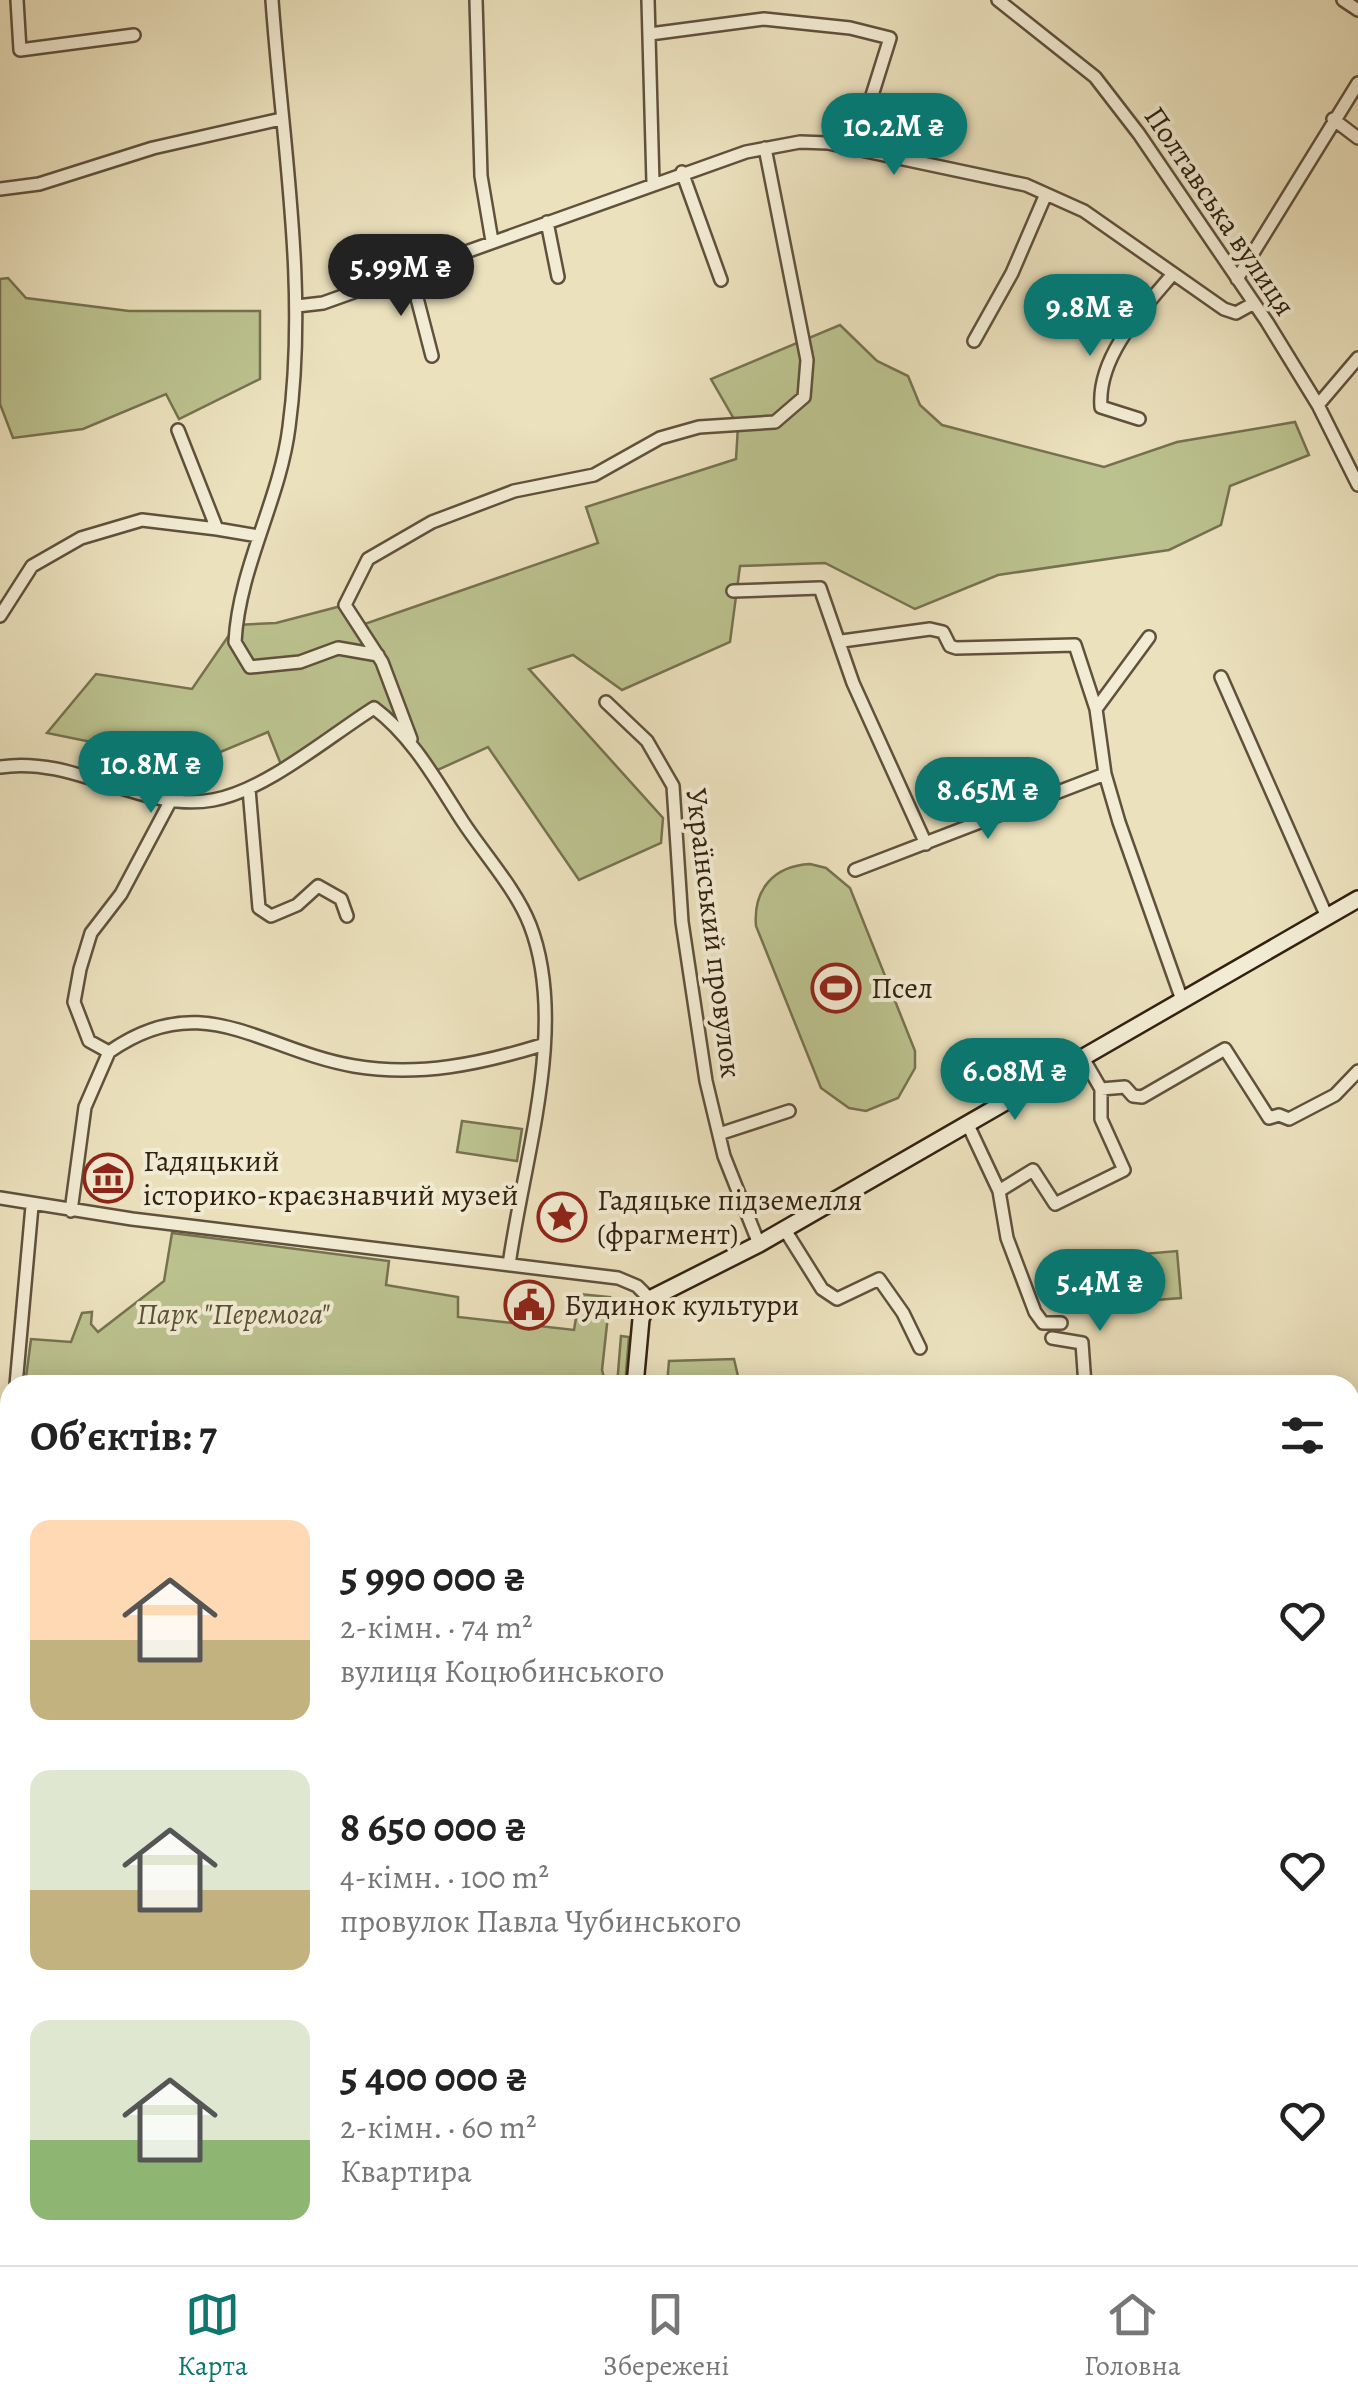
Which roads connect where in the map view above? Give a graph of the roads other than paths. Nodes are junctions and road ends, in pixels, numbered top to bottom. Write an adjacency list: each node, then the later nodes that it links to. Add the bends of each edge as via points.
1 (17, 0): 9 (street, via 20,50)
2 (272, 0): 11 (street)
3 (476, 0): 21 (street, via 481,176)
4 (648, 0): 8 (street)
5 (998, 0): 25 (street, Полтавська вулиця, via 1094,77)
6 (1343, 0): 7 (street)
7 (1358, 10)
8 (650, 34): 15 (street, via 764,19 890,38 869,105); 17 (street)
9 (134, 35)
10 (1358, 83): 12 (street)
11 (281, 119): 18 (street); 28 (street)
12 (1332, 119): 13 (street); 25 (street)
13 (1358, 138)
14 (765, 148): 15 (street, via 828,142); 16 (street); 42 (street, via 802,329 804,397 774,422 699,426 660,438 594,475 514,491 432,522 368,559 346,605)
15 (868, 150): 19 (street)
16 (682, 172): 17 (street); 26 (street)
17 (653, 183): 20 (street)
18 (0, 189)
19 (1046, 194): 23 (street, via 1129,240); 29 (street)
20 (547, 222): 21 (street); 24 (street)
21 (492, 241): 22 (street)
22 (410, 271): 28 (street); 30 (street)
23 (1172, 274): 27 (street, via 1224,309 1236,313); 33 (street, via 1122,339 1102,390 1106,412)
24 (558, 277)
25 (1236, 279): 27 (street, Полтавська вулиця)
26 (721, 280)
27 (1254, 303): 32 (street, Полтавська вулиця)
28 (297, 306): 37 (street, via 289,433)
29 (974, 341)
30 (432, 356)
31 (1358, 358): 32 (street)
32 (1318, 405): 35 (street, Полтавська вулиця)
33 (1139, 419)
34 (178, 430): 36 (street)
35 (1358, 485)
36 (217, 530): 37 (street); 39 (street, via 142,520 80,538 32,566)
37 (258, 536): 42 (street, via 236,625 235,642 250,667 300,662 338,648)
38 (733, 590): 41 (street, via 820,588)
39 (0, 616)
40 (1149, 637): 45 (street)
41 (842, 642): 45 (street, via 930,630 943,632 950,646 969,650 1071,642); 51 (street, via 853,682)
42 (378, 655): 46 (street)
43 (1221, 677): 55 (street)
44 (606, 702): 64 (street, Український провулок, via 647,742 674,786 682,922)
45 (1096, 709): 48 (street)
46 (414, 748): 49 (street, via 374,708); 57 (street, via 528,921 543,965)
47 (0, 767): 50 (street, via 38,764)
48 (1105, 774): 51 (street); 56 (street)
49 (249, 789): 50 (street, via 214,800); 54 (street, via 258,908 272,916 318,886 341,900)
50 (172, 800): 58 (street, via 121,894 91,933 80,969 74,1002 88,1041)
51 (926, 844): 52 (street)
52 (854, 870)
53 (1358, 899): 55 (street)
54 (347, 916)
55 (1327, 917): 56 (street)
56 (1182, 1000): 59 (street)
57 (542, 1044): 58 (street, via 491,1061 414,1072 322,1058 256,1032 165,1023); 71 (street)
58 (109, 1052): 68 (street, via 84,1106)
59 (1083, 1058): 61 (street); 63 (street)
60 (1358, 1071): 61 (street, via 1335,1095 1288,1119 1269,1118 1226,1048 1142,1097 1125,1087)
61 (1101, 1089): 65 (street, via 1102,1119 1124,1170 1055,1204 1033,1170)
62 (789, 1111): 64 (street)
63 (968, 1125): 65 (street); 69 (street)
64 (719, 1134): 70 (street, Український провулок)
65 (999, 1191): 73 (street, via 1007,1238 1035,1312 1043,1322)
66 (0, 1198): 67 (street)
67 (32, 1206): 68 (street); 76 (street)
68 (71, 1211): 71 (street)
69 (785, 1230): 70 (street); 75 (street, via 822,1290 837,1299 879,1279)
70 (760, 1244): 72 (street)
71 (509, 1265): 72 (street, via 618,1278)
72 (650, 1299): 77 (street)
73 (1060, 1323)
74 (1052, 1338): 78 (street, via 1082,1343)
75 (920, 1348)
76 (17, 1375)
77 (635, 1375)
78 (1084, 1375)

